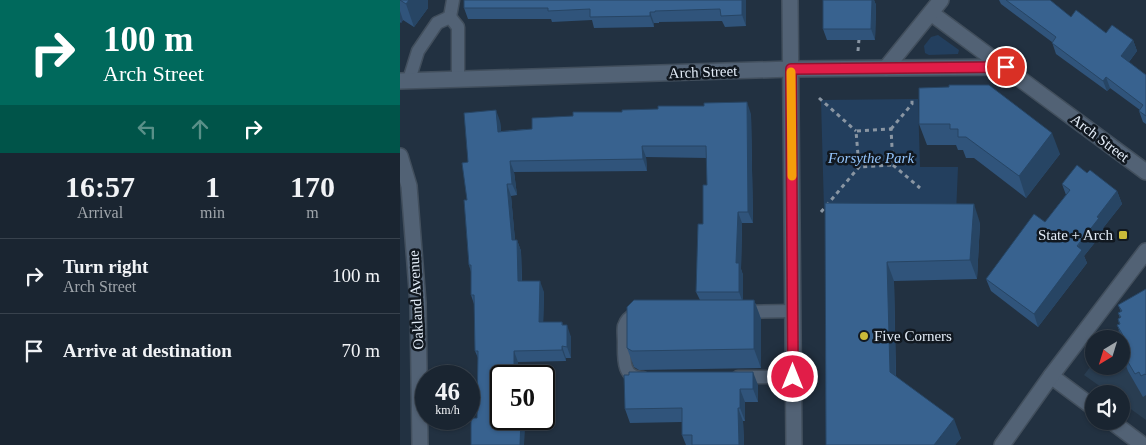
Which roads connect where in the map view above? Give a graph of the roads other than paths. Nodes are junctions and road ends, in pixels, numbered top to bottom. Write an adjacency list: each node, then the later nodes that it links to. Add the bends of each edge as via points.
1 (453, 0): 5 (lane)
2 (790, 0): 8 (street)
3 (941, 0): 4 (street)
4 (932, 13): 6 (street, Arch Street); 7 (street)
5 (450, 17): 9 (lane, via 458,27); 10 (lane, via 437,23)
6 (1006, 67): 7 (street, Arch Street); 12 (street, Arch Street)
7 (886, 68): 8 (street, Arch Street)
8 (791, 69): 9 (street, Arch Street); 15 (street)
9 (458, 79): 10 (street, Arch Street)
10 (404, 81)
11 (400, 156): 23 (street, Oakland Avenue, via 409,186 418,303)
12 (1146, 172)
13 (1146, 250): 17 (street)
14 (648, 311): 20 (lane, via 638,311 630,316 624,326 624,360 626,371 631,376)
15 (793, 311): 16 (lane); 19 (street)
16 (727, 312)
17 (1051, 376): 21 (street); 25 (street)
18 (728, 377): 19 (lane)
19 (793, 377): 24 (street)
20 (658, 378)
21 (1085, 401)
22 (1123, 430): 26 (street)
23 (420, 445)
24 (794, 445)
25 (1002, 445)
26 (1143, 445)

